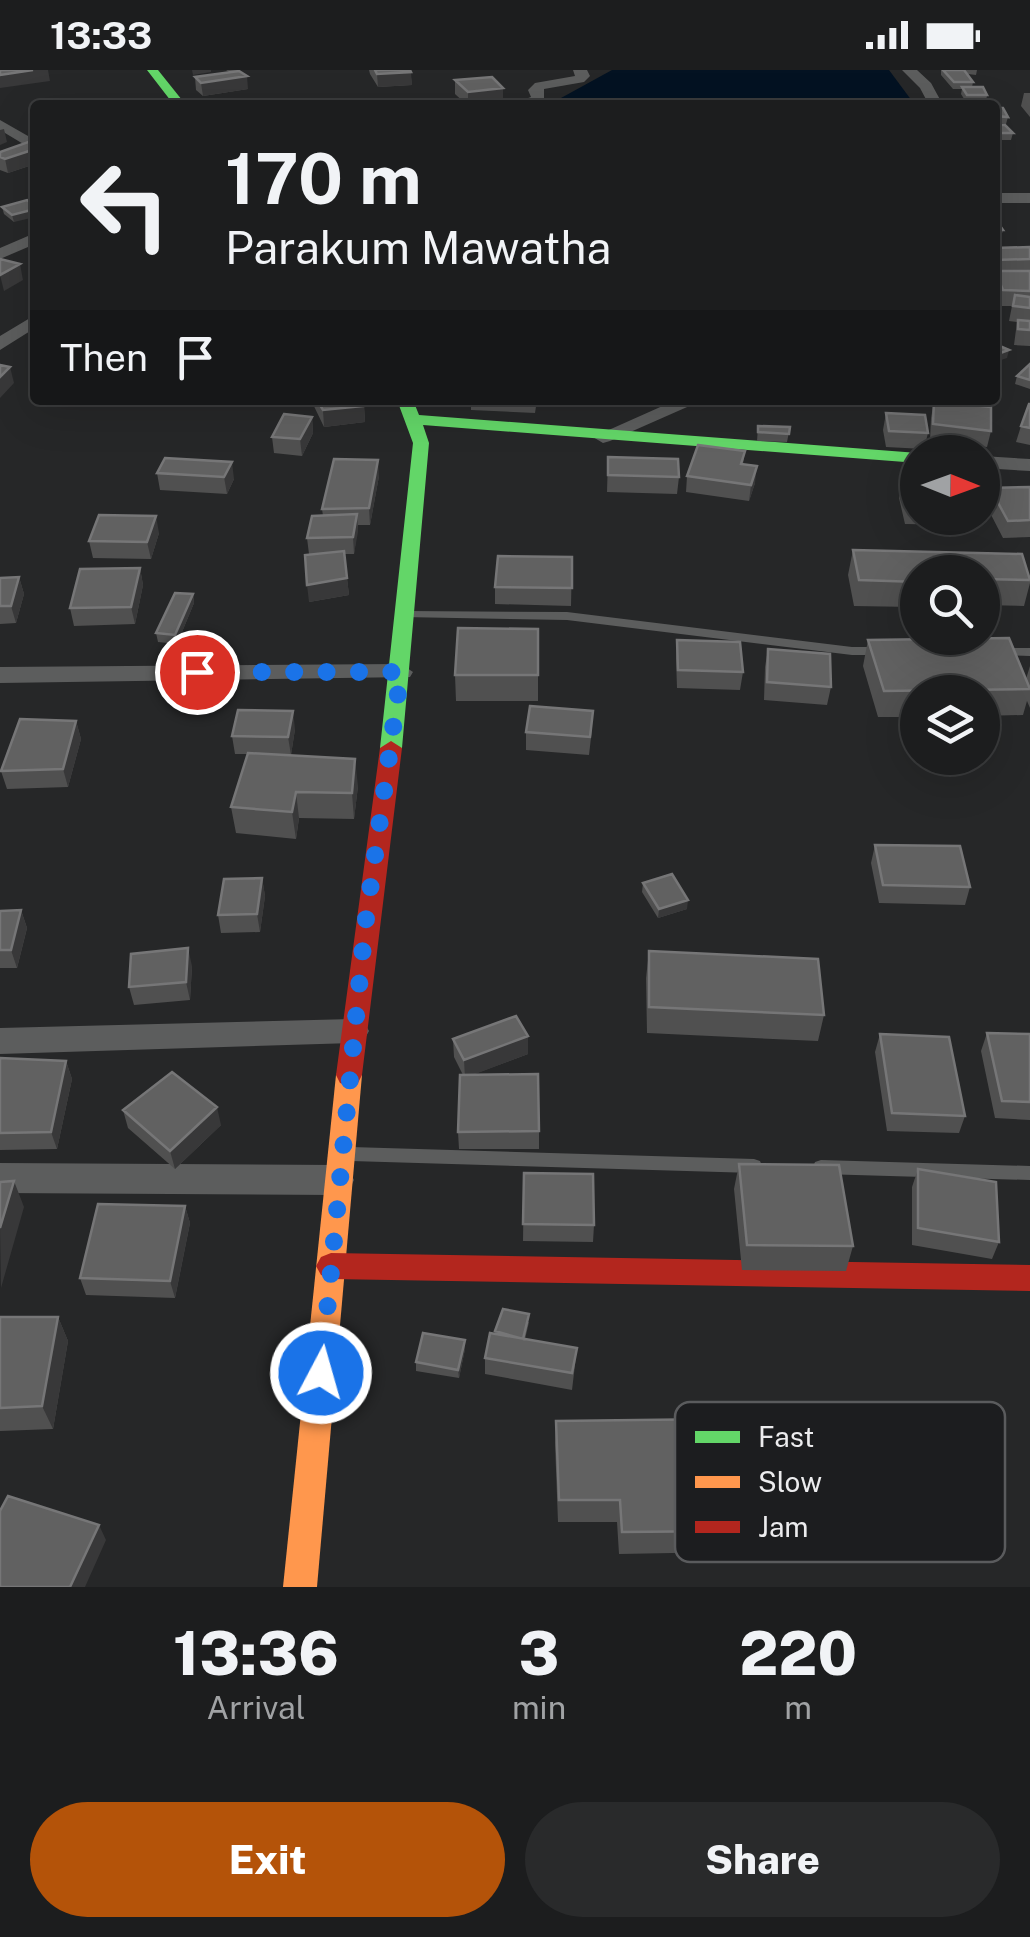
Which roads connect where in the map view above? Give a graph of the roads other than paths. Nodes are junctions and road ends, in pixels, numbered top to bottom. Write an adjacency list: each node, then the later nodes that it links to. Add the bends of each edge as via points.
1 (152, 70): 4 (main road)
2 (580, 70): 5 (street, via 580,79 540,86)
3 (909, 70): 6 (street)
4 (175, 100)
5 (532, 100)
6 (933, 100)
7 (0, 124): 8 (street)
8 (30, 145)
9 (30, 149): 10 (street)
10 (18, 153)
11 (1000, 198): 12 (street)
12 (1030, 198)
13 (30, 240): 14 (street)
14 (0, 254)
15 (30, 323): 16 (street)
16 (0, 344)
17 (682, 405): 19 (street)
18 (410, 410): 19 (main road); 23 (main road, via 421,443)
19 (603, 437): 20 (main road)
20 (900, 457)
21 (1000, 463): 22 (street)
22 (1030, 465)
23 (406, 615): 24 (lane, via 567,616); 27 (main road)
24 (892, 652)
25 (1000, 652): 26 (lane)
26 (1030, 652)
27 (401, 672): 28 (street); 29 (main road)
28 (0, 676)
29 (353, 1031): 30 (street); 32 (main road)
30 (0, 1042)
31 (774, 1166): 32 (lane)
32 (339, 1167): 35 (street); 36 (main road)
33 (794, 1167): 34 (lane)
34 (1030, 1173)
35 (0, 1178)
36 (331, 1266): 37 (main road); 38 (main road)
37 (1030, 1278)
38 (300, 1587)

